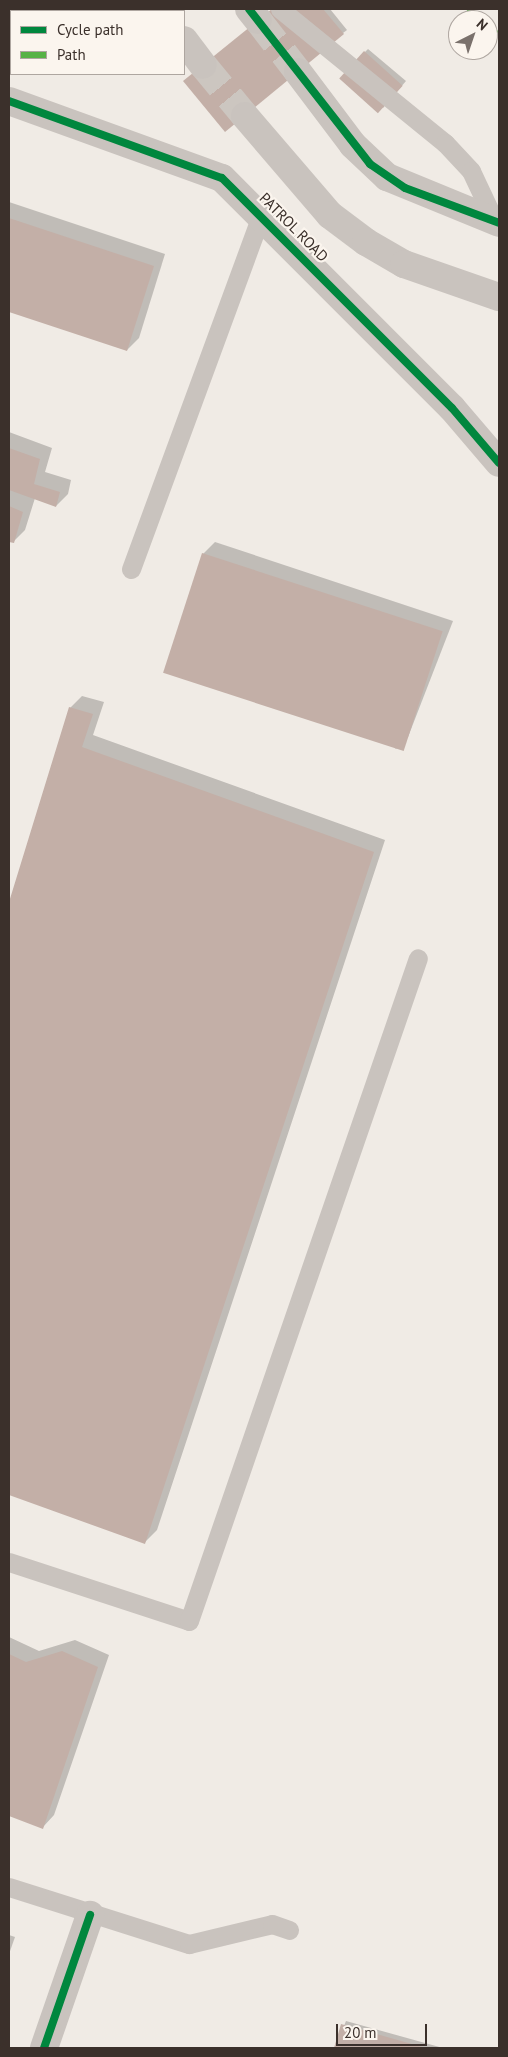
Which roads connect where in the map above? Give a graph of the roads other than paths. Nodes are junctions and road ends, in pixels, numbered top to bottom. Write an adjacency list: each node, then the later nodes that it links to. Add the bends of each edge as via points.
1 (262, 12): 8 (lane, via 445,143 471,171)
2 (185, 41): 3 (street)
3 (203, 65)
4 (298, 72): 8 (street, via 353,145 387,177)
5 (9, 101): 7 (street, PATROL ROAD, via 196,165 222,178)
6 (245, 116): 9 (street, via 330,215 366,242 404,264)
7 (262, 213): 10 (street, PATROL ROAD); 11 (lane)
8 (497, 222)
9 (499, 297)
10 (499, 463)
11 (131, 569)
12 (418, 958): 13 (lane, via 189,1621)
13 (9, 1562)
14 (9, 1888): 15 (lane)
15 (90, 1915): 16 (lane, via 189,1944 272,1924); 17 (street)
16 (289, 1930)
17 (44, 2048)

